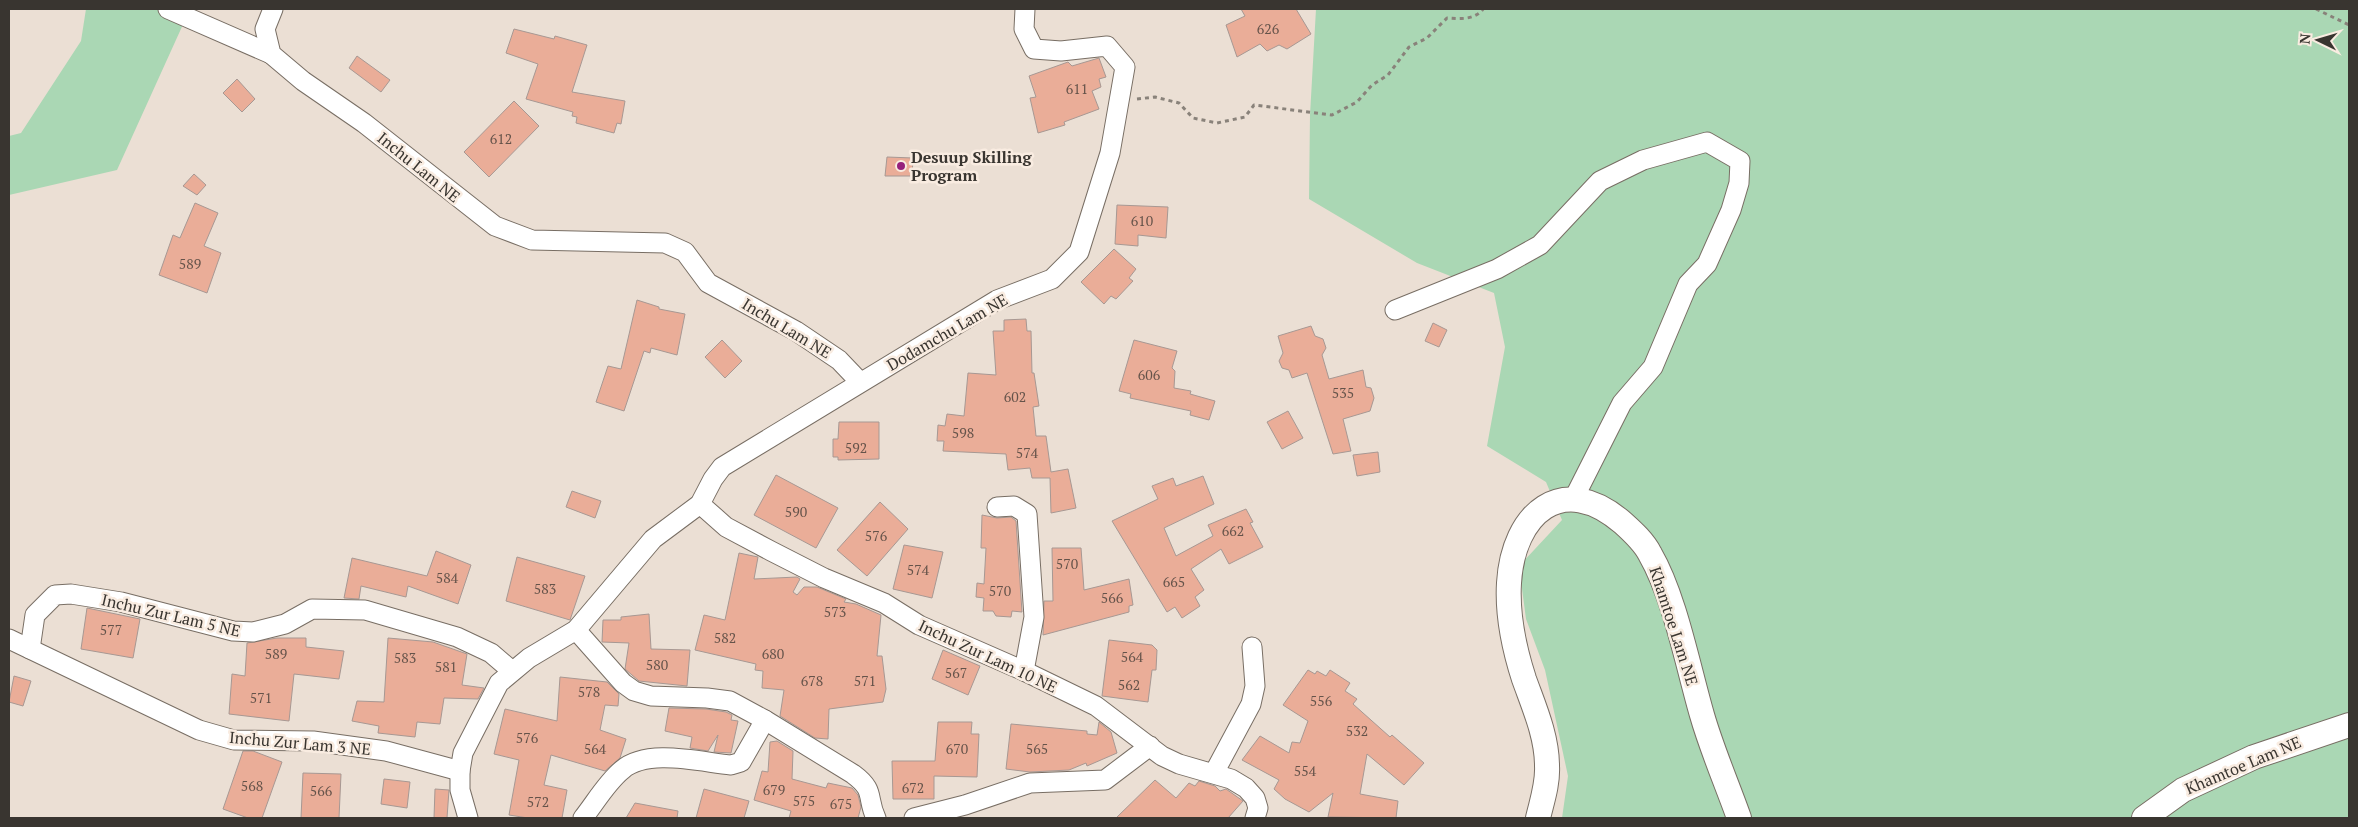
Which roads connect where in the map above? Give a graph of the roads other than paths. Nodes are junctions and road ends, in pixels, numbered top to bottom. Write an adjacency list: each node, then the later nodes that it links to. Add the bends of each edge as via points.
1 (168, 9): 4 (street, Inchu Lam NE)
2 (273, 9): 4 (street, via 264,29)
3 (1025, 9): 6 (street, Dodamchu Lam NE, via 1024,30 1034,48 1061,52 1107,46 1125,67 1110,153 1080,252 1052,279 997,300)
4 (272, 54): 6 (street, Inchu Lam NE, via 495,226 532,240 665,243 684,252 708,283 796,331 838,360)
5 (1395, 310): 7 (street, via 1497,269 1540,245 1600,181 1643,160 1707,142 1740,161 1739,183 1731,210 1707,264 1688,284 1653,367 1622,403)
6 (860, 382): 8 (street, via 722,467)
7 (1574, 498): 26 (main road, via 1540,509 1530,521 1513,557 1509,582 1508,611 1513,641 1546,756 1547,777); 27 (main road, Khamtoe Lam NE, via 1613,515 1634,532 1650,554 1676,622 1702,718)
8 (700, 504): 10 (street, via 653,538); 15 (street, Inchu Zur Lam 10 NE, via 726,527 771,551 884,603 919,625)
9 (997, 507): 15 (street, via 1014,506 1027,514 1034,618)
10 (576, 630): 14 (street); 16 (street, via 634,691 651,696 730,701)
11 (9, 639): 13 (street, Inchu Zur Lam 3 NE)
12 (1252, 647): 20 (street, via 1255,686 1251,704)
13 (30, 649): 14 (street, Inchu Zur Lam 5 NE, via 34,615 55,595 70,594 121,602 233,631 253,632 285,624 312,609 366,610 457,637 491,653); 19 (street, Inchu Zur Lam 3 NE, via 199,730 234,740 313,741 386,751)
14 (512, 671): 19 (street, via 499,683 483,711 463,753)
15 (1024, 671): 18 (street, Inchu Zur Lam 10 NE, via 1096,706)
16 (765, 720): 22 (street, via 741,762 731,765 652,757 637,760 621,770); 23 (street, via 865,782)
17 (2349, 725): 28 (main road, Khamtoe Lam NE, via 2254,757 2183,790)
18 (1150, 746): 20 (street, Inchu Zur Lam 10 NE, via 1179,764); 24 (street, via 1133,762 1105,780 1030,783)
19 (460, 771): 21 (street, via 460,790)
20 (1214, 773): 25 (street, Inchu Zur Lam 10 NE, via 1246,788 1255,798 1258,808)
21 (468, 818)
22 (583, 818)
23 (876, 818)
24 (914, 818)
25 (1255, 818)
26 (1538, 818)
27 (1739, 818)
28 (2144, 818)

